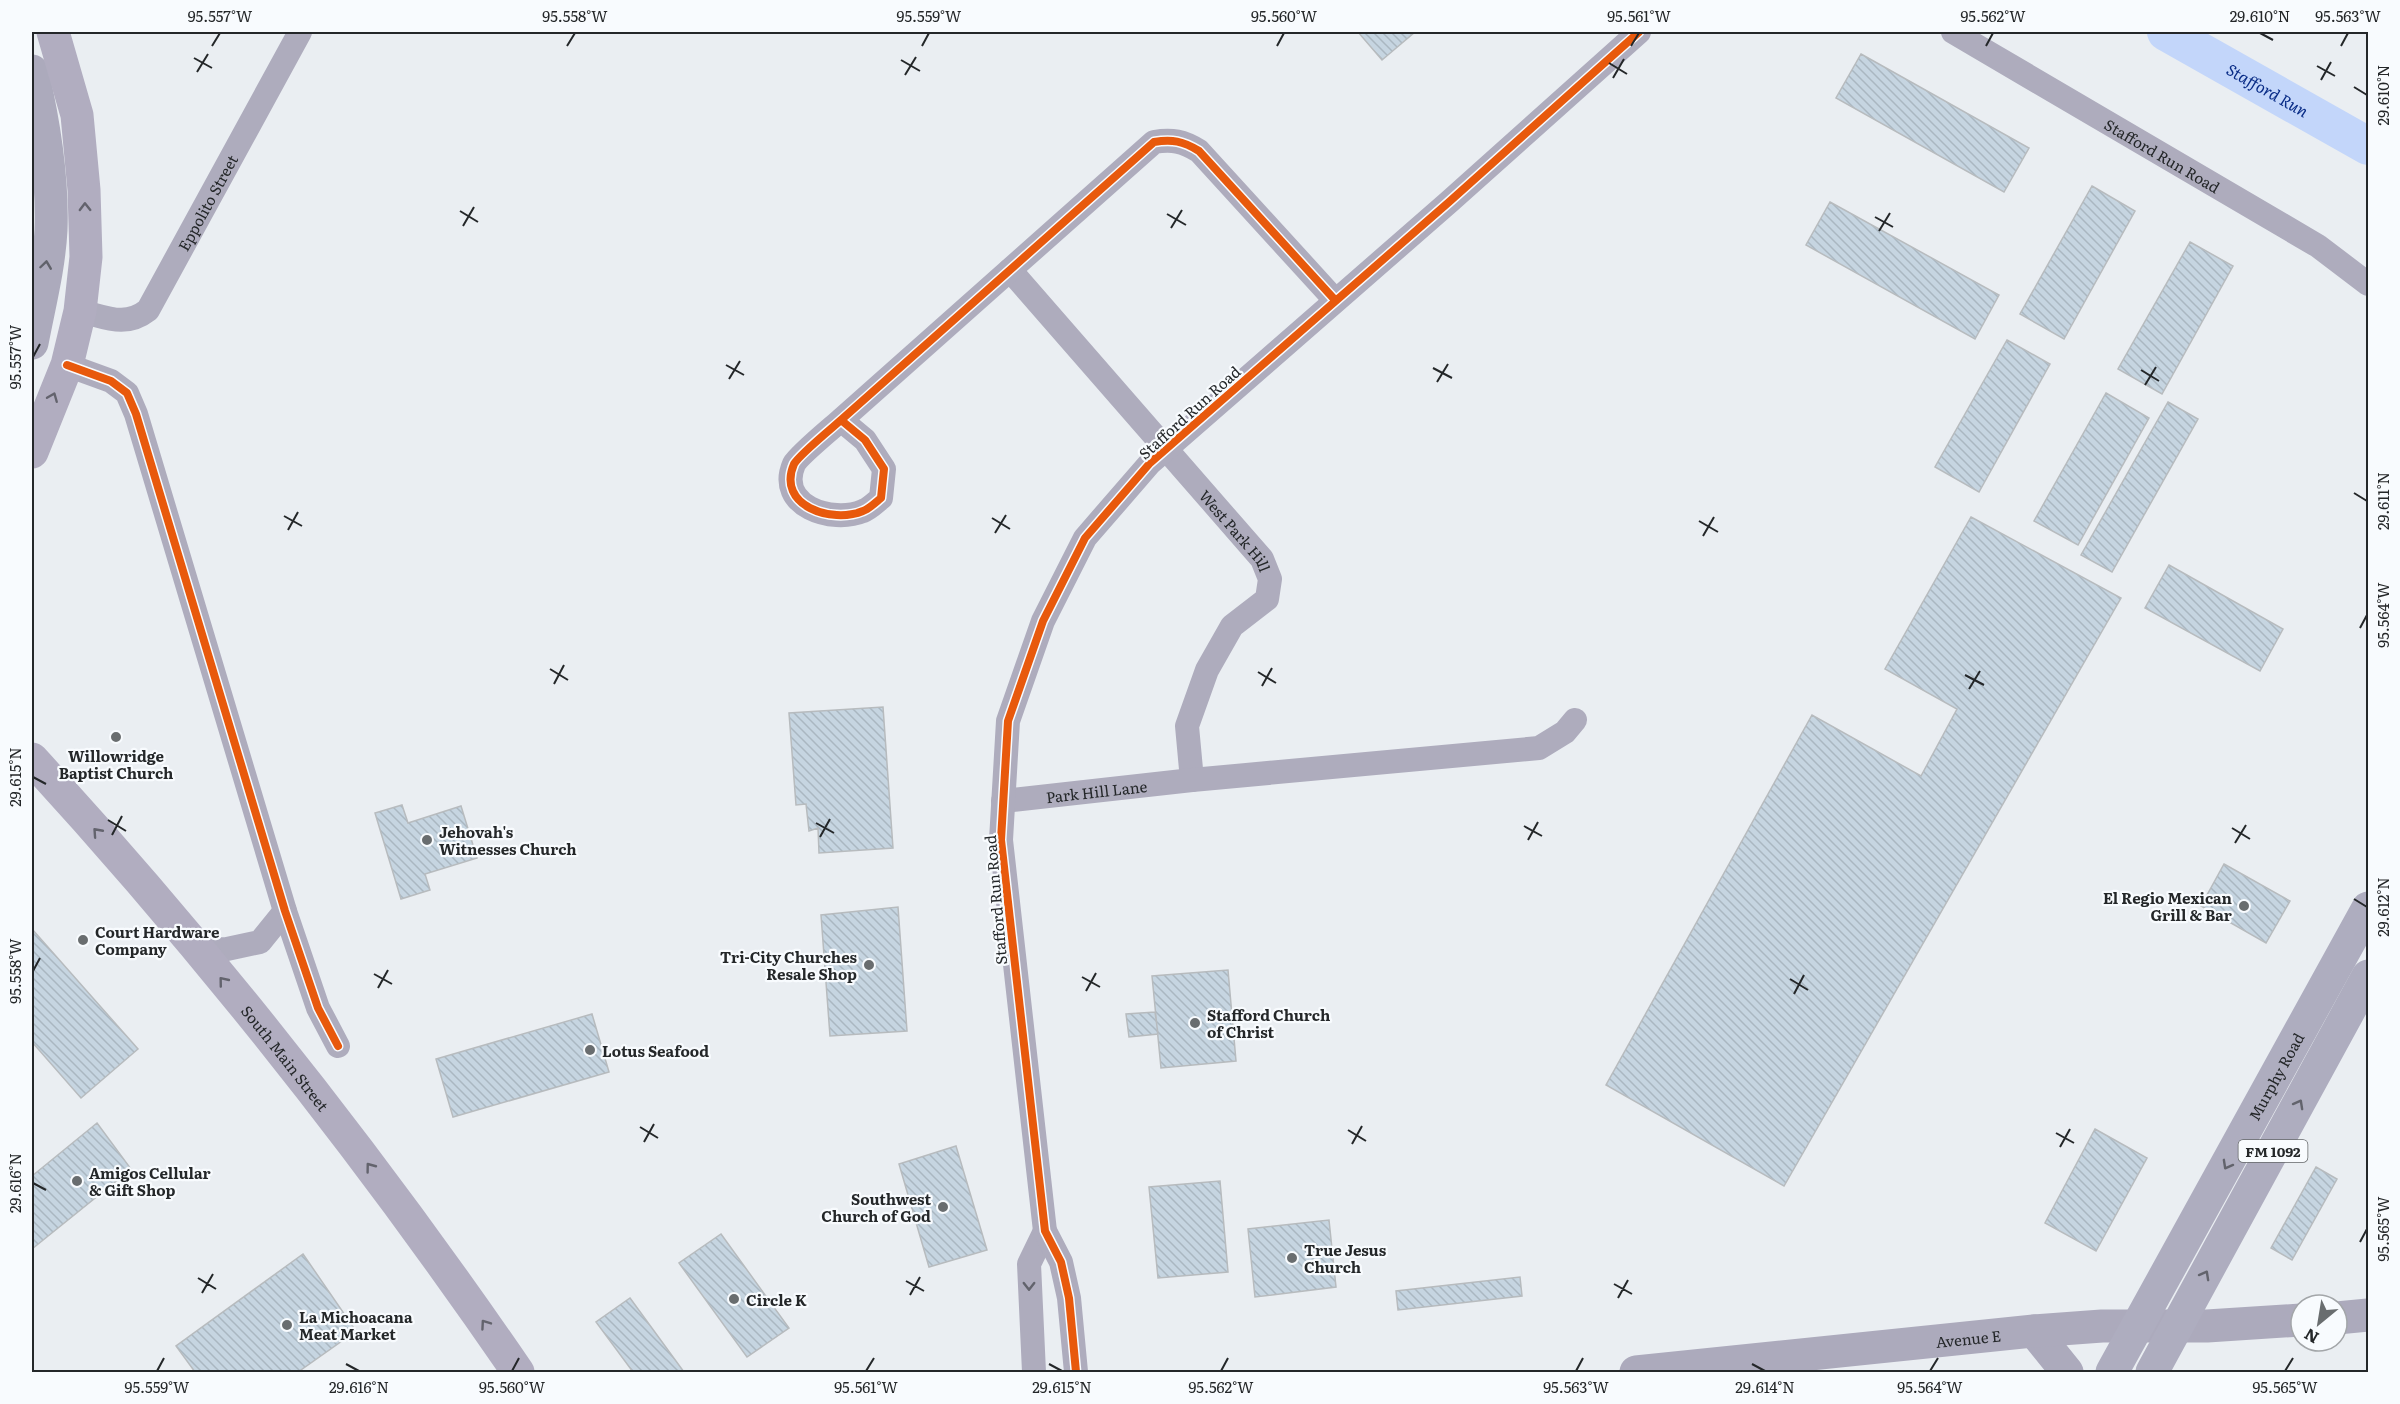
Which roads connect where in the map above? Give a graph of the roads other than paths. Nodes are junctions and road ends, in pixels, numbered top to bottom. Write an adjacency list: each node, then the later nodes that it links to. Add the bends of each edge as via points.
1 (53, 32): 9 (highway, one-way to 1, via 86,256 78,126)
2 (300, 32): 9 (street, Eppolito Street, via 148,310 135,320 118,321)
3 (1639, 32): 8 (street, Stafford Run Road)
4 (1953, 32): 7 (street, Stafford Run Road, via 2318,246)
5 (32, 71): 10 (street, one-way to 5, via 51,231 49,165)
6 (1010, 270): 8 (street, via 1154,142 1170,139 1186,142 1199,151); 12 (street); 13 (street, West Park Hill)
7 (2368, 284)
8 (1335, 300): 13 (street, Stafford Run Road)
9 (80, 310): 11 (highway)
10 (32, 343)
11 (67, 365): 14 (highway, one-way to 11); 20 (street, via 111,381 127,393 136,414)
12 (841, 420)
13 (1164, 450): 17 (street, West Park Hill, via 1262,559 1270,579 1267,599 1232,626 1207,670 1186,726); 18 (street, Stafford Run Road, via 1084,538 1043,621 1008,721)
14 (32, 452)
15 (1575, 720): 17 (street, Park Hill Lane, via 1560,736 1539,748)
16 (32, 759): 22 (highway, South Main Street, one-way to 16)
17 (1192, 780): 18 (street, Park Hill Lane)
18 (1003, 801): 26 (street, Stafford Run Road, via 1001,840)
19 (2368, 908): 30 (main road, Murphy Road / FM 1092, one-way to 30)
20 (285, 911): 22 (street, via 260,942); 24 (street, via 318,1008)
21 (2368, 948): 25 (main road, via 2332,1013)
22 (197, 950): 33 (highway, South Main Street, one-way to 22, via 455,1280 336,1123)
23 (2368, 976): 25 (main road, FM 1092)
24 (338, 1046)
25 (2330, 1046): 31 (main road, FM 1092, one-way to 25)
26 (1045, 1231): 34 (street, one-way to 34, via 1029,1264); 35 (street, Stafford Run Road, via 1061,1262 1069,1298)
27 (2368, 1315): 28 (street)
28 (2349, 1317)
29 (2289, 1321): 31 (street, Avenue E)
30 (2137, 1326): 31 (street, Avenue E); 32 (street, Avenue E); 38 (main road, Murphy Road / FM 1092)
31 (2177, 1326): 39 (main road, FM 1092)
32 (2034, 1331): 36 (street, Avenue E); 37 (street)
33 (518, 1372)
34 (1034, 1372)
35 (1076, 1372)
36 (1636, 1372)
37 (2067, 1372)
38 (2112, 1372)
39 (2152, 1372)

